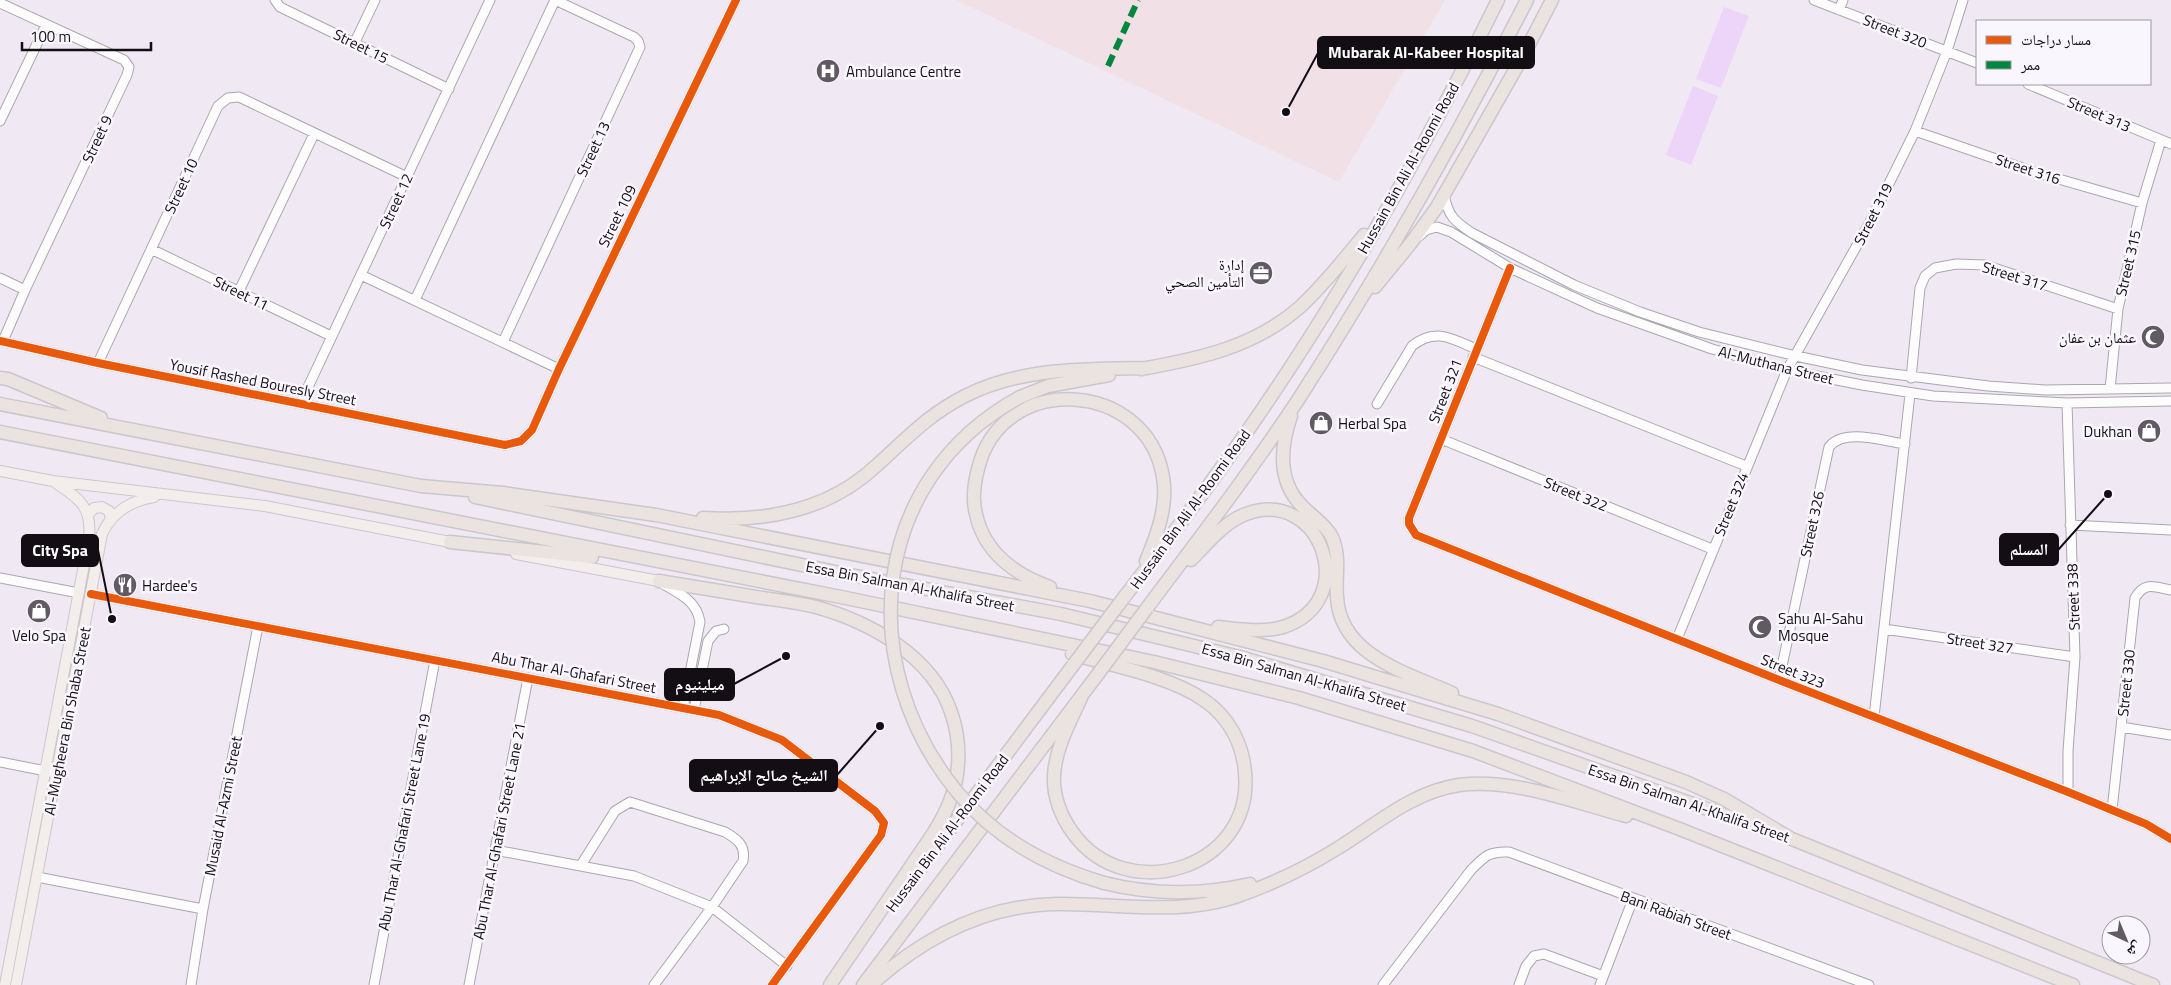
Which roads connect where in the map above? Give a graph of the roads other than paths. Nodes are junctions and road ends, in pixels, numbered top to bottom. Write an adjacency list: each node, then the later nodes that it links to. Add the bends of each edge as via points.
1 (275, 0): 15 (street, Street 15, via 280,7)
2 (375, 0): 15 (street)
3 (490, 0): 19 (street, Street 12)
4 (555, 0): 36 (street, Street 13); 41 (street, Street 13, via 634,37 640,47)
5 (736, 0): 46 (street, Street 109)
6 (1498, 0): 28 (highway, Hussain Bin Ali Al-Roomi Road, via 1460,76)
7 (1527, 0): 38 (highway, Hussain Bin Ali Al-Roomi Road, via 1449,149)
8 (1552, 0): 26 (highway)
9 (1814, 0): 13 (street, Street 320)
10 (1843, 0): 13 (street)
11 (1963, 0): 16 (street, Street 319)
12 (0, 3): 14 (street, Street 9)
13 (1839, 10): 16 (street, Street 320)
14 (46, 25): 20 (street); 34 (street, Street 9, via 124,60 129,67)
15 (354, 44): 19 (street, Street 15)
16 (1947, 51): 17 (street); 21 (street, Street 319)
17 (1976, 63)
18 (2030, 85): 23 (street, Street 313)
19 (449, 89): 25 (street, Street 12)
20 (0, 121)
21 (1915, 132): 27 (street, Street 316, via 2031,171); 43 (street, Street 319)
22 (314, 134): 25 (street, Street 10); 30 (street, Street 10, via 239,97 228,98 218,106); 35 (street)
23 (2162, 140): 24 (street, Street 313); 27 (street, Street 315)
24 (2171, 144)
25 (407, 177): 32 (street, Street 12)
26 (1444, 194): 29 (highway); 43 (street, Al-Muthana Street, via 1447,208 1458,223 1472,233 1574,285 1699,332)
27 (2142, 203): 37 (street, Street 315)
28 (1386, 208): 45 (highway, via 1328,278 1300,307 1275,326 1218,352); 79 (highway, Hussain Bin Ali Al-Roomi Road, via 1336,296 1286,374 1235,450)
29 (1411, 243): 31 (street, Al-Muthana Street, via 1426,230 1437,227); 38 (highway)
30 (151, 249): 35 (street, Street 11); 44 (street, Street 10)
31 (1510, 268): 42 (street, Street 321); 47 (street, Al-Muthana Street, via 1634,323)
32 (361, 275): 36 (street); 39 (street, Street 12)
33 (0, 278): 34 (street)
34 (25, 290): 40 (street, Street 9)
35 (239, 291): 39 (street, Street 11)
36 (415, 300): 41 (street)
37 (2118, 309): 49 (street, Street 317, via 1985,265 1956,264 1935,268 1925,276 1920,288); 51 (street, Street 315)
38 (1345, 324): 53 (highway, Hussain Bin Ali Al-Roomi Road)
39 (332, 336): 55 (street, Street 12)
40 (2, 341): 44 (street, Yousif Rashed Bouresly Street)
41 (503, 342): 46 (street)
42 (1475, 353): 58 (street, Street 321, via 1447,337 1434,335 1420,339 1412,346); 61 (street, Street 321); 64 (street, Street 321)
43 (1796, 356): 47 (street, Street 319); 49 (street, Al-Muthana Street)
44 (98, 363): 55 (street, Yousif Rashed Bouresly Street)
45 (1148, 368): 70 (highway, via 1049,372 1014,378 982,389 929,418 848,488 794,512 731,520); 113 (highway, bridge, via 1065,382 1020,397 984,419 961,439 931,474 915,504 898,550 892,587 891,612 897,663 910,711 945,776 971,806 1000,832 1069,872 1104,883 1150,891 1203,892)
46 (559, 369): 62 (street, Street 109, via 532,430)
47 (1787, 370): 52 (street, Al-Muthana Street); 64 (street, Street 324)
48 (0, 378): 59 (highway)
49 (1911, 378): 51 (street, Al-Muthana Street, via 2045,390)
50 (2171, 388): 51 (street, Al-Muthana Street)
51 (2110, 390)
52 (1910, 394): 56 (street, Al-Muthana Street); 63 (street)
53 (1297, 401): 82 (highway, Hussain Bin Ali Al-Roomi Road); 99 (highway, via 1285,436 1285,476 1300,504 1332,537 1338,558 1338,607 1349,633 1377,659)
54 (2171, 401): 56 (street, Al-Muthana Street)
55 (300, 402): 62 (street, Yousif Rashed Bouresly Street, via 505,444)
56 (2067, 403): 73 (street, Street 338)
57 (0, 404): 59 (highway)
58 (1377, 404)
59 (126, 428): 67 (highway)
60 (0, 432): 77 (highway)
61 (1441, 439): 72 (street, Street 321); 76 (street, Street 322)
62 (521, 441)
63 (1905, 444): 89 (street); 95 (street, Street 326, via 1851,436 1834,440 1829,447)
64 (1746, 466): 76 (street, Street 324)
65 (0, 471): 66 (main road)
66 (53, 481): 68 (main road); 69 (main road, via 80,500)
67 (421, 486): 70 (highway, via 503,493); 109 (highway, Essa Bin Salman Al-Khalifa Street, via 846,574 1061,614 1240,657 1472,726)
68 (164, 495): 71 (main road, Al-Mugheera Bin Shaba Street, via 133,503); 75 (main road, via 265,506)
69 (88, 515): 71 (main road, via 94,508 102,507 109,511); 83 (main road, Al-Mugheera Bin Shaba Street, via 89,538)
70 (656, 515): 85 (highway)
71 (111, 519): 84 (main road, Al-Mugheera Bin Shaba Street, via 102,534)
72 (1409, 524): 90 (street, Street 323, via 1416,536)
73 (2070, 525): 74 (street); 92 (street, Street 338)
74 (2171, 530)
75 (450, 542): 77 (highway); 80 (main road)
76 (1712, 549): 90 (street, Street 324)
77 (684, 567): 88 (highway, Essa Bin Salman Al-Khalifa Street)
78 (0, 578): 83 (street)
79 (1138, 580): 85 (highway, via 1163,512 1163,478 1150,443 1124,416 1092,401 1056,399 1031,406 1007,421 985,448 975,483 974,502 980,529 992,548 1014,570); 128 (highway, Hussain Bin Ali Al-Roomi Road, bridge)
80 (659, 581): 91 (street, via 694,605 699,613); 128 (highway, via 804,604 842,616 892,642 917,660 937,683 949,706 958,753 951,799 936,828)
81 (2171, 590): 101 (street, Street 330, via 2147,586 2140,589 2135,598)
82 (1159, 592): 86 (highway, via 1227,525 1252,512 1270,510 1288,514 1308,526 1319,542 1326,565 1324,588 1315,604 1295,621 1265,630); 96 (highway, Hussain Bin Ali Al-Roomi Road, bridge)
83 (79, 593): 104 (main road, Al-Mugheera Bin Shaba Street)
84 (91, 594): 87 (street, Abu Thar Al-Ghafari Street); 105 (main road, Al-Mugheera Bin Shaba Street)
85 (1090, 601): 86 (highway)
86 (1176, 622): 99 (highway, via 1323,661)
87 (258, 626): 93 (street, Abu Thar Al-Ghafari Street); 117 (street, Musaid Al-Azmi Street)
88 (983, 627): 96 (highway, via 1171,684 1214,708 1236,736 1246,780 1240,814 1222,842 1190,864 1148,873 1127,871 1108,864 1084,847 1064,819 1053,784 1058,756); 108 (highway, Essa Bin Salman Al-Khalifa Street, via 1154,662 1299,698 1473,751)
89 (1884, 628): 92 (street, Street 327); 100 (street)
90 (1677, 638): 95 (street, Street 323)
91 (698, 639): 97 (street); 98 (street, via 708,632 722,629 708,641)
92 (2075, 658): 106 (street, Street 338)
93 (435, 660): 94 (street, Abu Thar Al-Ghafari Street); 125 (street, Abu Thar Al-Ghafari Street Lane 19)
94 (528, 678): 97 (street, Abu Thar Al-Ghafari Street); 111 (street, Abu Thar Al-Ghafari Street Lane 21)
95 (1779, 680): 100 (street, Street 323)
96 (1081, 698): 129 (highway, Hussain Bin Ali Al-Roomi Road)
97 (683, 708): 98 (street, Abu Thar Al-Ghafari Street)
98 (694, 710): 118 (street, Abu Thar Al-Ghafari Street, via 719,714 782,740 875,811 884,823 881,836)
99 (1498, 714): 109 (highway, via 1686,782 1724,799)
100 (1874, 717): 106 (street, Street 323)
101 (2121, 727): 102 (street); 107 (street, Street 330)
102 (2170, 733)
103 (0, 762): 104 (street)
104 (46, 771): 105 (street); 122 (main road, Al-Mugheera Bin Shaba Street)
105 (57, 774): 114 (main road, Al-Mugheera Bin Shaba Street)
106 (2068, 792): 107 (street, Street 323)
107 (2112, 810): 110 (street, Street 323)
108 (1677, 828): 113 (highway, via 1509,785 1474,784 1444,788 1420,796 1337,849); 134 (highway, Essa Bin Salman Al-Khalifa Street)
109 (1790, 838): 135 (highway, Essa Bin Salman Al-Khalifa Street)
110 (2171, 839)
111 (495, 850): 112 (street); 120 (street, Abu Thar Al-Ghafari Street Lane 21)
112 (581, 865): 116 (street, via 634,876); 116 (street, via 615,811 630,802 725,832 742,845 743,861)
113 (1291, 872): 130 (highway, via 1232,898 1188,906 1142,908 1058,904 994,912 943,932 889,969)
114 (37, 877): 117 (street); 123 (main road, Al-Mugheera Bin Shaba Street)
115 (1634, 899): 119 (street); 121 (street, Bani Rabiah Street); 131 (street, Bani Rabiah Street, via 1509,852 1494,852 1484,857 1439,910)
116 (712, 907): 118 (street); 126 (street)
117 (203, 909): 124 (street, Musaid Al-Azmi Street)
118 (787, 966): 127 (street, Abu Thar Al-Ghafari Street)
119 (1603, 976): 132 (street, via 1544,954 1534,956 1526,966); 133 (street)
120 (473, 983)
121 (1864, 984)
122 (5, 985)
123 (16, 985)
124 (191, 985)
125 (374, 985)
126 (654, 985)
127 (772, 985)
128 (831, 985)
129 (863, 985)
130 (872, 985)
131 (1383, 985)
132 (1519, 985)
133 (1600, 985)
134 (2073, 985)
135 (2153, 985)

